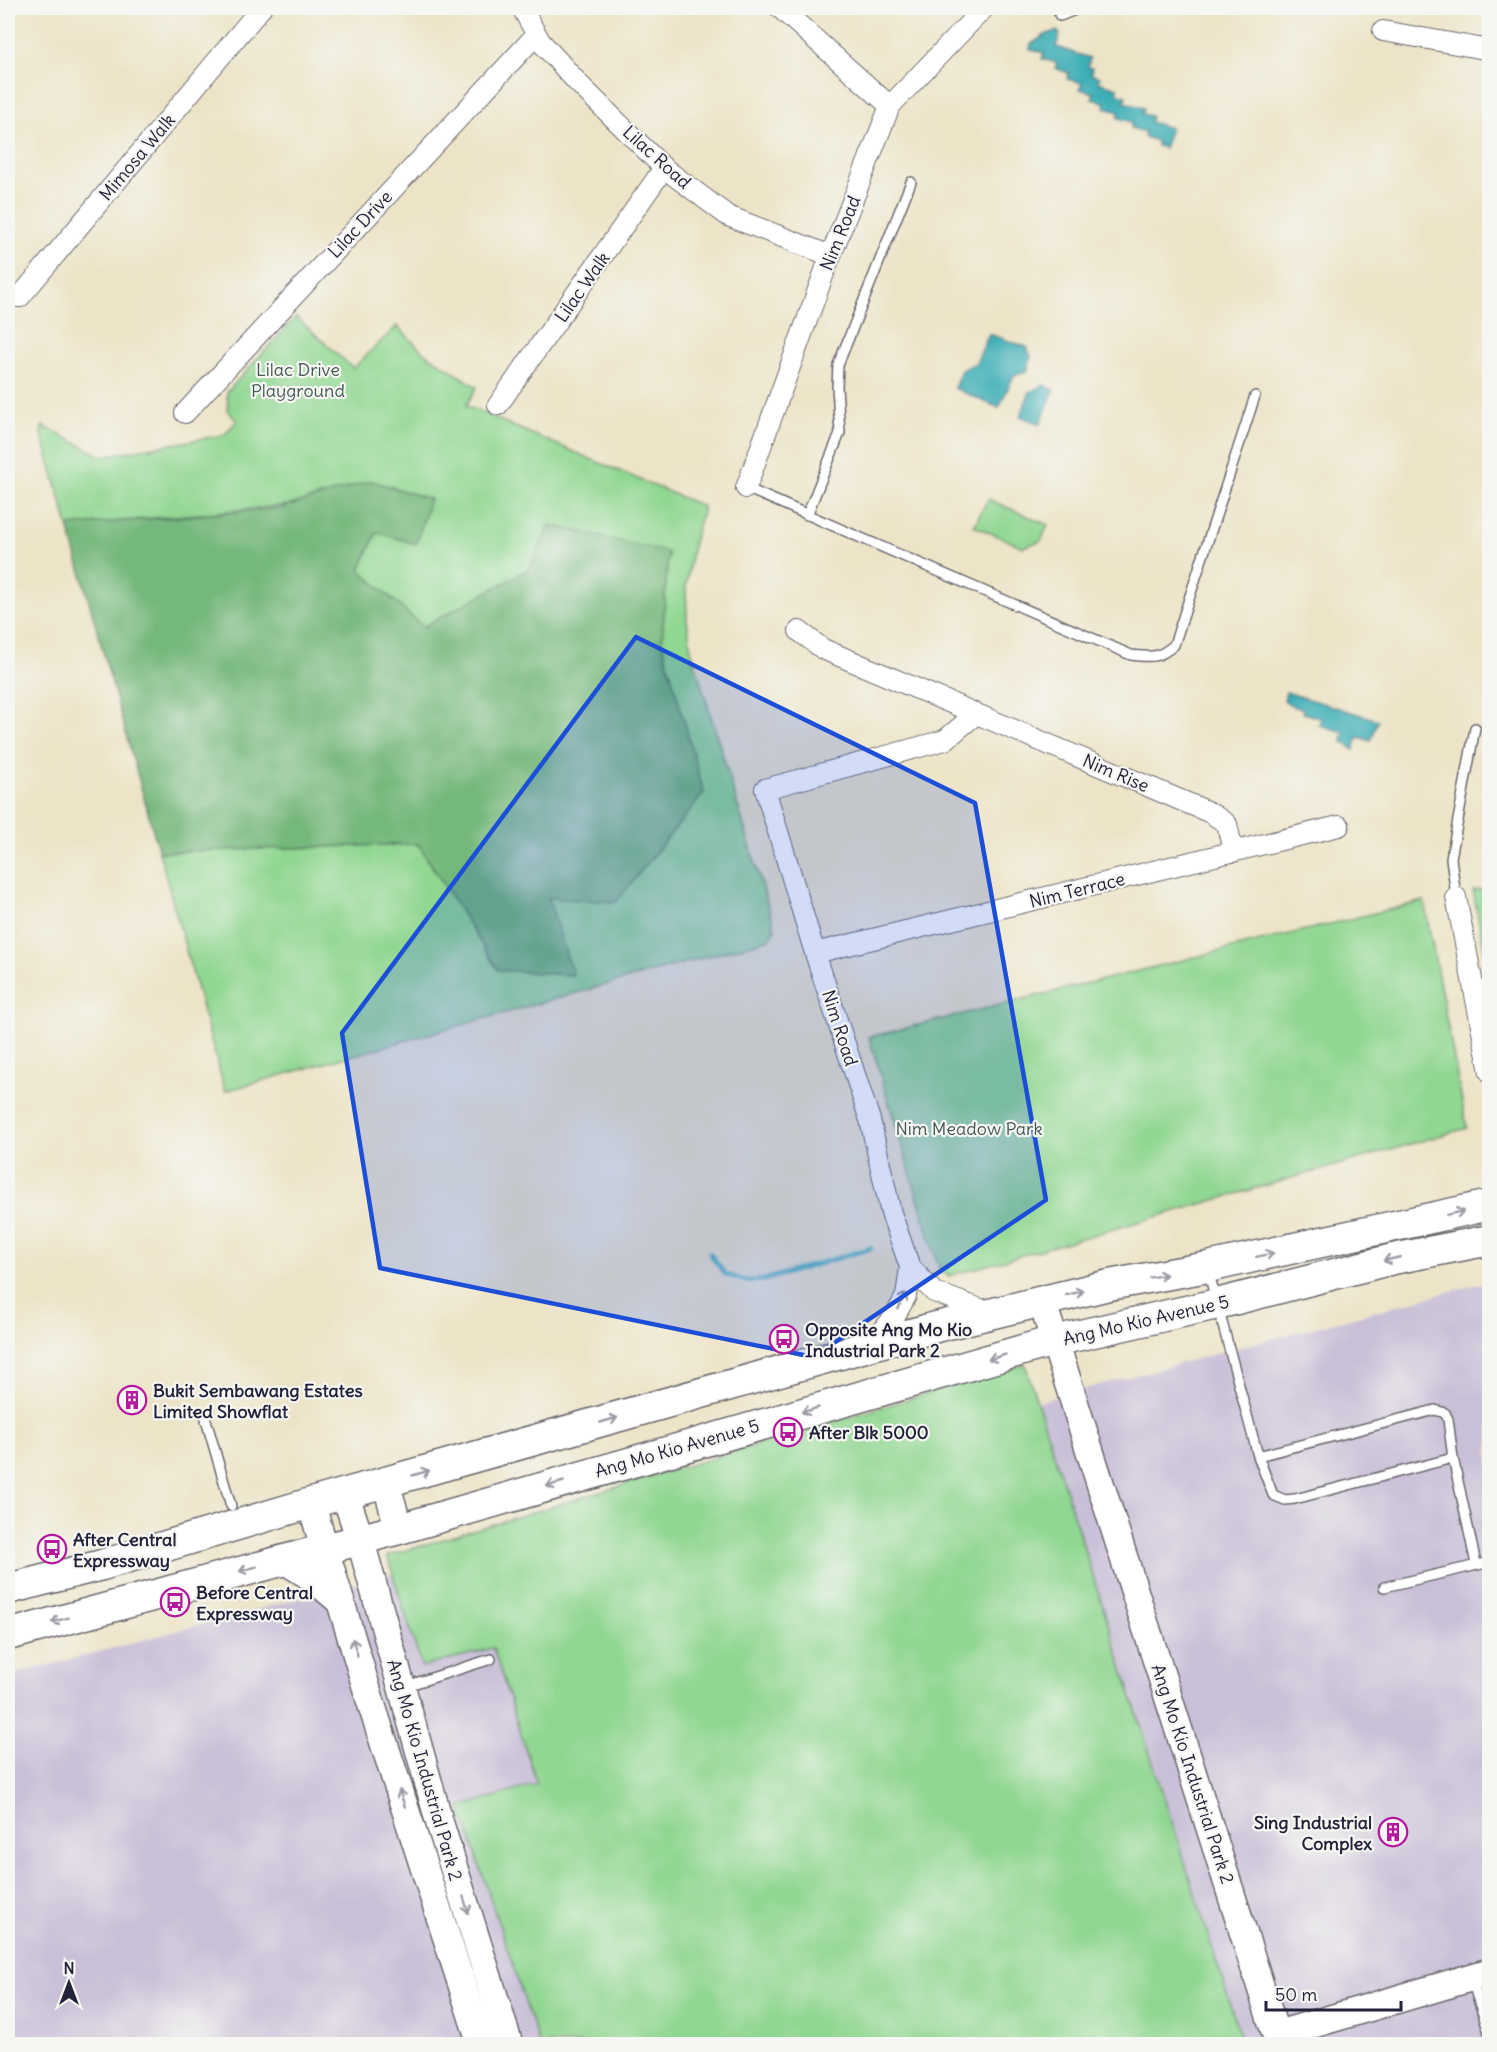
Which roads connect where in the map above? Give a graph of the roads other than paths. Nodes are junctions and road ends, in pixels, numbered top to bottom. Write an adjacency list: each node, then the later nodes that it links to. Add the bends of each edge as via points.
1 (261, 8): 14 (street, Mimosa Walk, via 20,297)
2 (522, 8): 8 (street, Lilac Road)
3 (780, 8): 10 (street)
4 (984, 8): 10 (street, Nim Road)
5 (1057, 8): 6 (lane, via 1060,16)
6 (1080, 8)
7 (1383, 30): 9 (street)
8 (535, 36): 11 (street, Lilac Road); 17 (street, Lilac Drive)
9 (1490, 50)
10 (890, 106): 13 (street, Nim Road)
11 (664, 168): 13 (street, Lilac Road, via 728,216); 16 (street, Lilac Walk)
12 (910, 182): 19 (lane, via 838,365 840,434)
13 (831, 256): 18 (street, Nim Road)
14 (8, 296)
15 (1255, 396): 19 (lane, via 1174,645 1155,657 1131,655)
16 (498, 405)
17 (185, 413)
18 (746, 488): 19 (lane)
19 (807, 515)
20 (800, 631): 21 (street, Nim Rise, via 823,649)
21 (976, 714): 24 (street, Nim Rise, via 1211,813 1227,825); 26 (street, Nim Road, via 945,740 765,789)
22 (1475, 728): 25 (lane, via 1451,858)
23 (1339, 826): 24 (street, Nim Terrace)
24 (1233, 852): 26 (street, Nim Terrace)
25 (1455, 897): 27 (street)
26 (815, 953): 30 (street, Nim Road, via 870,1120 891,1213)
27 (1490, 1072)
28 (1490, 1205): 31 (main road, Ang Mo Kio Avenue 5, one-way to 28)
29 (1490, 1240): 33 (main road, Ang Mo Kio Avenue 5, one-way to 33, via 1393,1259)
30 (910, 1267): 34 (street, via 934,1292); 36 (street, one-way to 30, via 894,1318 906,1296)
31 (1208, 1267): 32 (main road, Ang Mo Kio Avenue 5, one-way to 31); 33 (lane)
32 (1042, 1301): 34 (main road, Ang Mo Kio Avenue 5); 35 (street, Ang Mo Kio Industrial Park 2)
33 (1217, 1304): 35 (main road, Ang Mo Kio Avenue 5); 38 (lane)
34 (991, 1313): 36 (main road, Ang Mo Kio Avenue 5)
35 (1054, 1341): 44 (main road, Ang Mo Kio Avenue 5, one-way to 44); 58 (street, Ang Mo Kio Industrial Park 2)
36 (866, 1347): 40 (main road, Ang Mo Kio Avenue 5, one-way to 36)
37 (206, 1420): 43 (lane)
38 (1258, 1455): 39 (lane, via 1273,1495 1285,1500); 39 (lane, via 1435,1410 1445,1413 1448,1419)
39 (1453, 1458): 49 (lane)
40 (386, 1483): 41 (main road, Ang Mo Kio Avenue 5); 44 (street)
41 (345, 1494): 42 (main road, Ang Mo Kio Avenue 5); 45 (street, Ang Mo Kio Industrial Park 2)
42 (311, 1503): 46 (street, Ang Mo Kio Industrial Park 2); 51 (main road, Ang Mo Kio Avenue 5)
43 (231, 1506)
44 (399, 1529): 45 (main road, Ang Mo Kio Avenue 5)
45 (360, 1539): 46 (main road, Ang Mo Kio Avenue 5); 55 (street, Ang Mo Kio Industrial Park 2)
46 (325, 1549): 47 (main road, Ang Mo Kio Avenue 5); 52 (street, Ang Mo Kio Industrial Park 2)
47 (283, 1559): 52 (street); 53 (main road, Ang Mo Kio Avenue 5, one-way to 53)
48 (1490, 1562): 49 (lane)
49 (1476, 1564): 50 (lane)
50 (1384, 1587)
51 (8, 1589)
52 (341, 1602): 59 (street, Ang Mo Kio Industrial Park 2, one-way to 52)
53 (8, 1635)
54 (491, 1659): 55 (lane)
55 (401, 1688): 60 (street, Ang Mo Kio Industrial Park 2, one-way to 60)
56 (1480, 1975): 57 (lane); 58 (street, Ang Mo Kio Industrial Park 2)
57 (1490, 2036)
58 (1278, 2040)
59 (481, 2044)
60 (509, 2044)

